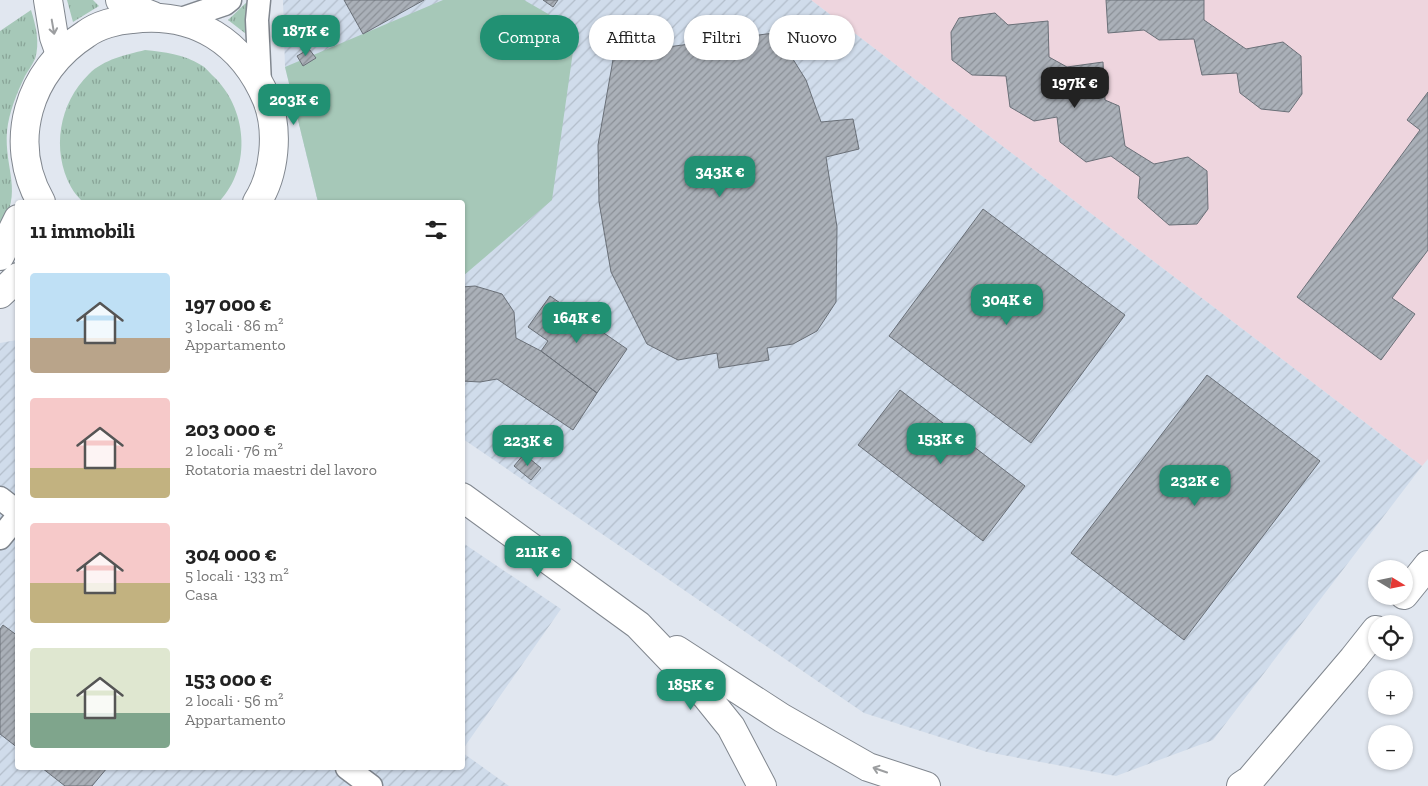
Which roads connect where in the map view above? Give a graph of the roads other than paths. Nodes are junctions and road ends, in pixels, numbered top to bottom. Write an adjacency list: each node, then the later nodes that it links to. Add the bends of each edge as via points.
1 (48, 0): 6 (main road, one-way to 6)
2 (120, 0): 5 (main road)
3 (230, 0): 5 (street)
4 (259, 0): 7 (street)
5 (166, 18): 6 (main road, via 119,20 87,33); 7 (main road, via 203,29 226,43)
6 (60, 54): 9 (main road, via 42,77 30,103 25,140)
7 (260, 84): 8 (main road, via 269,105)
8 (273, 150): 10 (main road, via 269,174); 11 (main road)
9 (33, 197)
10 (258, 200)
11 (265, 200)
12 (15, 225): 13 (main road)
13 (0, 256)
14 (15, 280): 15 (main road)
15 (0, 294)
16 (0, 498): 18 (street)
17 (465, 499): 25 (main road)
18 (15, 510)
19 (15, 520): 20 (street)
20 (0, 538)
21 (1428, 565): 22 (main road)
22 (1413, 584)
23 (1396, 605): 24 (main road)
24 (1388, 615)
25 (638, 625): 29 (main road, via 731,727); 30 (main road, one-way to 25, via 868,767 782,718)
26 (1368, 640): 31 (main road, via 1250,780)
27 (350, 770): 28 (street)
28 (370, 786)
29 (762, 786)
30 (926, 786)
31 (1241, 786)

